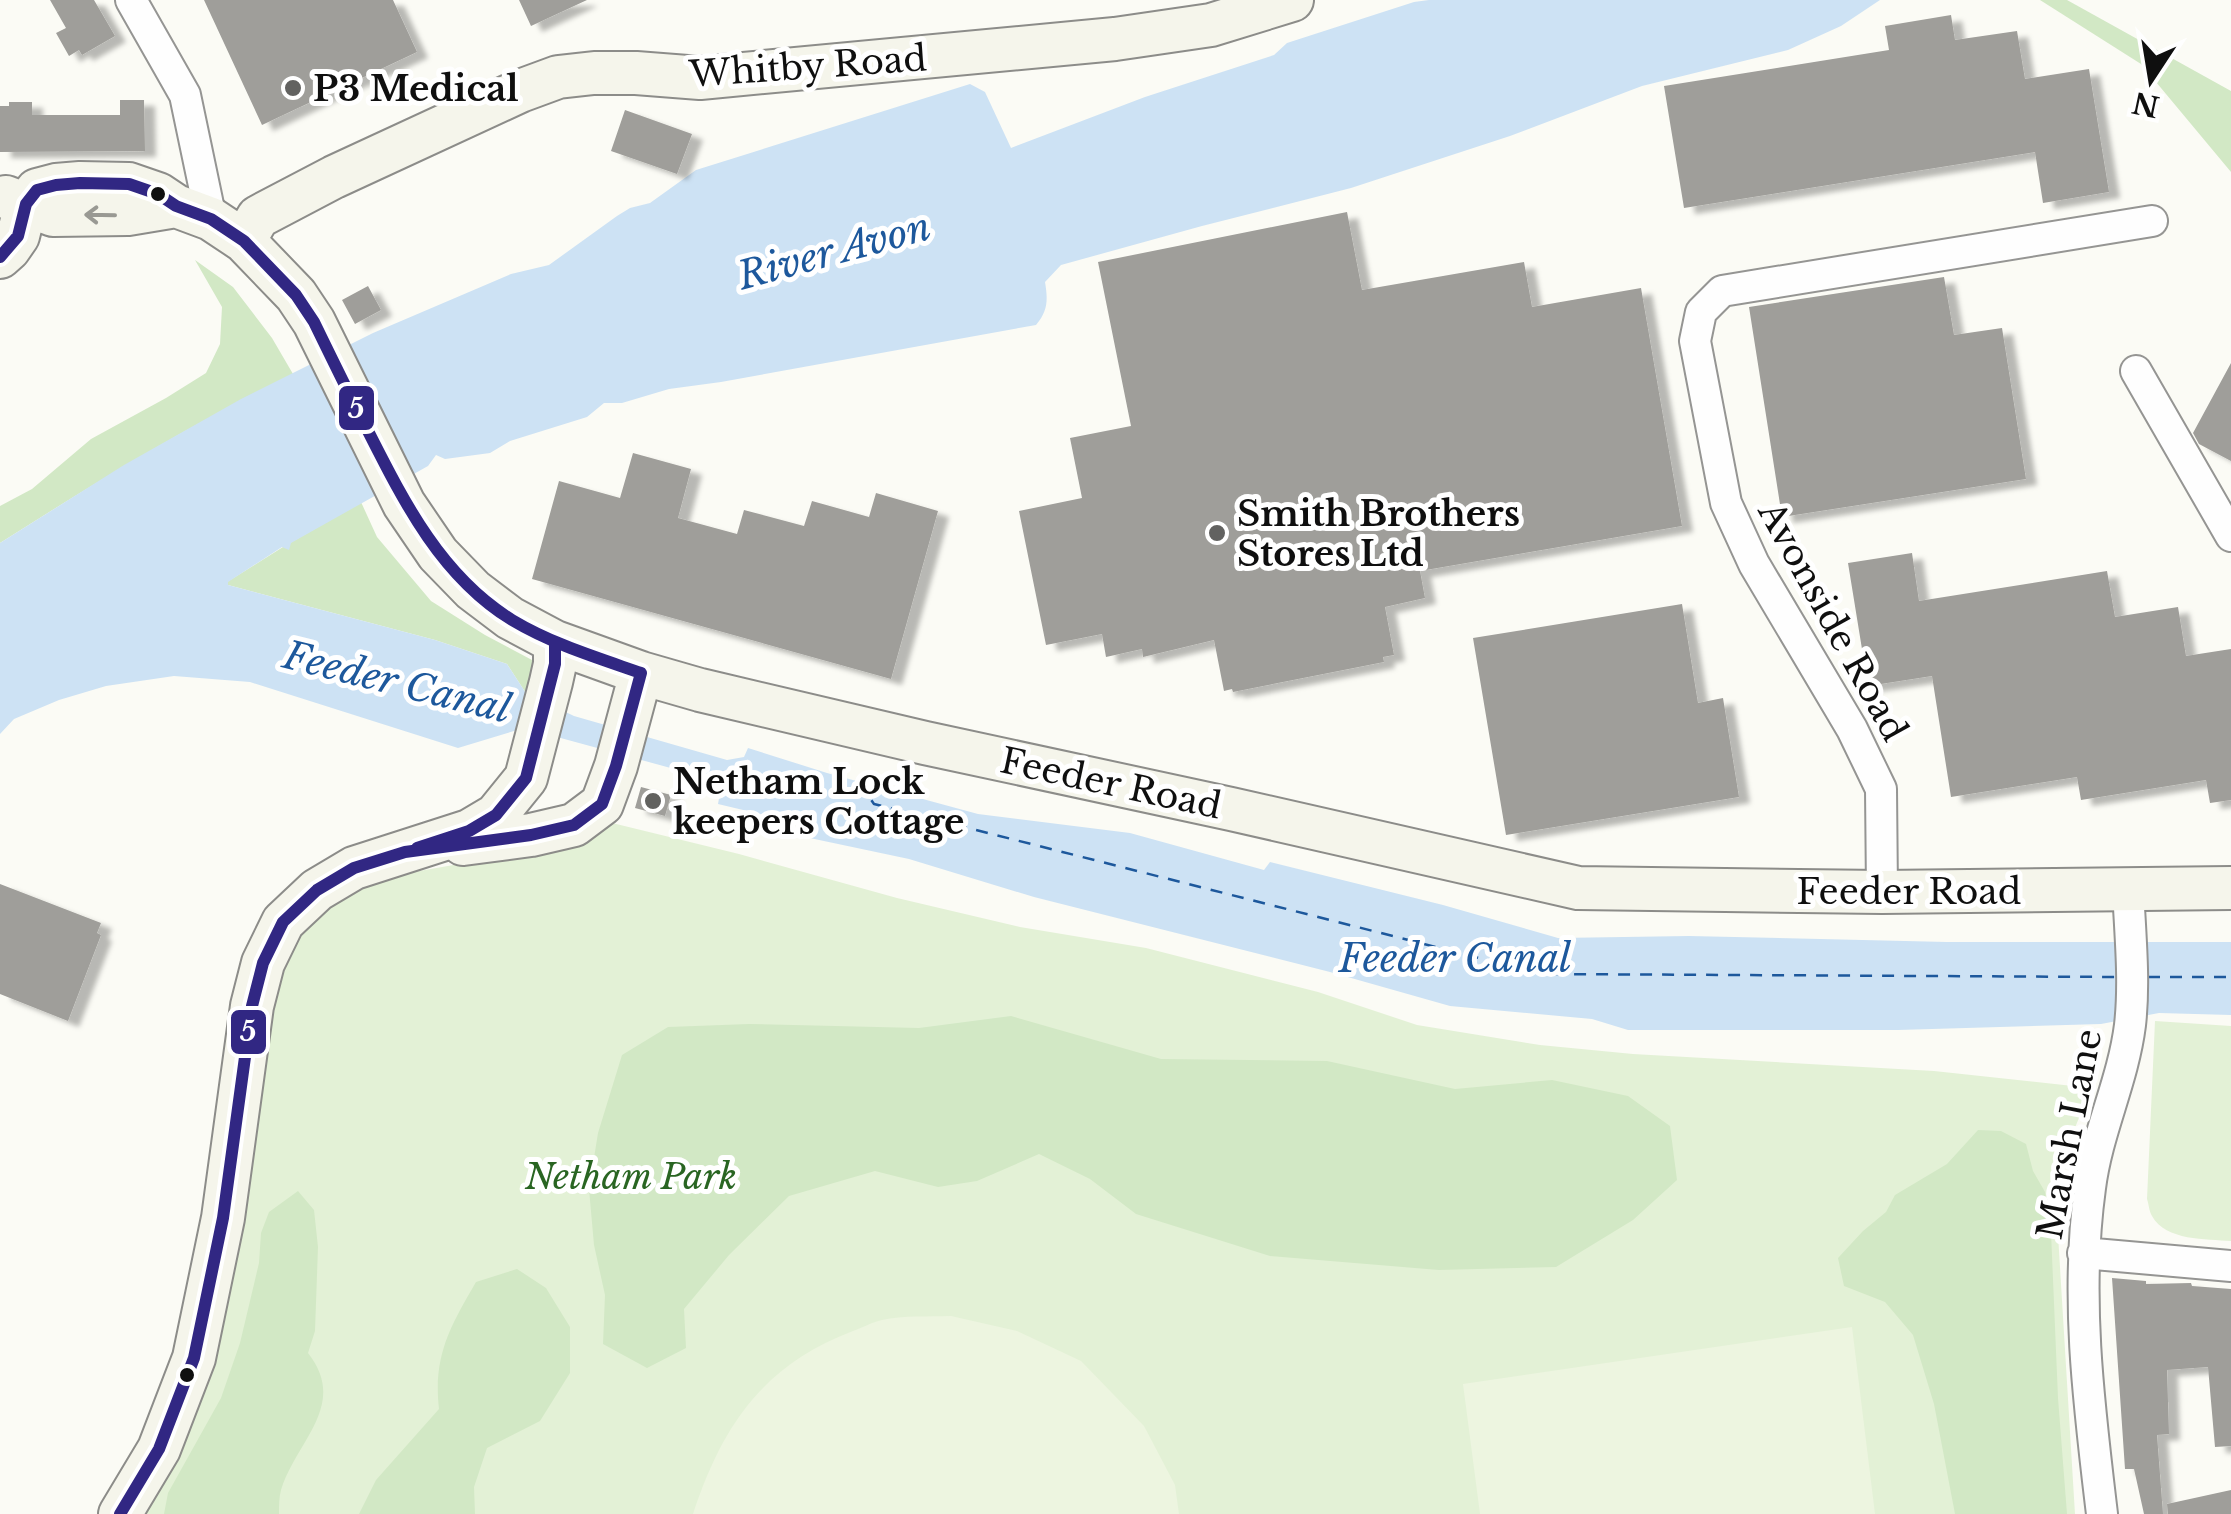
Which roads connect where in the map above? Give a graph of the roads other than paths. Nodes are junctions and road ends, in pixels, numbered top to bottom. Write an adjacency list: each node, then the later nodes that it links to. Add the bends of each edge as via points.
1 (130, 0): 5 (street, via 185,95)
2 (1292, 0): 5 (street, Whitby Road, via 1211,25 1097,41 700,78 558,77 258,217)
3 (13, 200): 5 (street, via 53,215); 6 (street, via 18,236)
4 (2152, 221): 14 (street, Avonside Road, via 1722,291 1701,312 1695,341 1726,503 1881,789)
5 (211, 222): 9 (street, Feeder Road, via 296,295 404,504 438,554)
6 (0, 257)
7 (2136, 371): 8 (street)
8 (2231, 536)
9 (553, 662): 10 (street, Feeder Road); 11 (street, via 526,778 496,816)
10 (636, 690): 11 (street, via 602,804 574,825); 14 (street, Feeder Road, via 700,690 1578,888)
11 (405, 852): 17 (street, via 354,868 316,890 284,922 263,963 194,1358 159,1450)
12 (2128, 888): 13 (street, Feeder Road); 14 (street, Feeder Road); 15 (street, Marsh Lane, via 2130,1024 2090,1184)
13 (2231, 888)
14 (1882, 892)
15 (2082, 1253): 16 (street); 18 (street, Marsh Lane)
16 (2231, 1266)
17 (120, 1514)
18 (2102, 1514)

